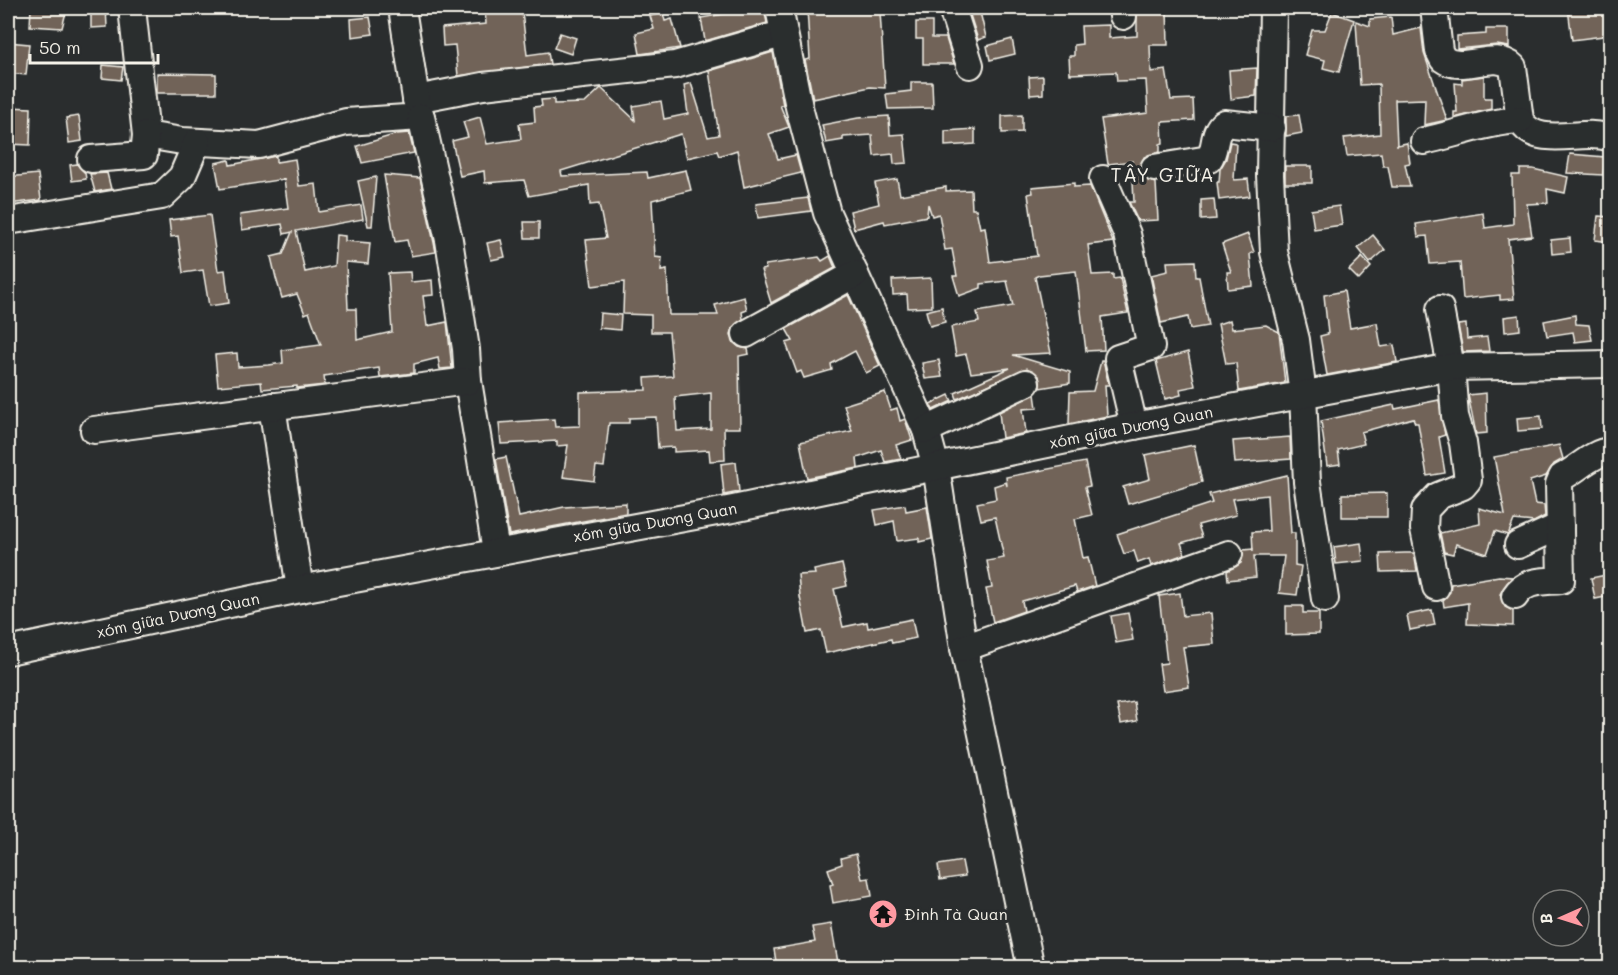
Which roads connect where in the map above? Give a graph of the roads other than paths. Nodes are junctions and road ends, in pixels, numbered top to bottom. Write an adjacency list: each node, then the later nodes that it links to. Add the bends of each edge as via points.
1 (132, 8): 12 (street)
2 (402, 8): 9 (street)
3 (779, 8): 7 (street)
4 (952, 8): 8 (street)
5 (1273, 8): 11 (street)
6 (1434, 8): 10 (street, via 1443,59 1459,64 1503,60 1513,67)
7 (782, 34): 9 (street, via 675,65 483,86); 20 (street, via 827,213)
8 (970, 65)
9 (418, 108): 15 (street, via 259,145); 25 (street, via 449,240)
10 (1520, 120): 13 (street, via 1538,135); 14 (street, via 1499,121)
11 (1272, 128): 17 (street, via 1224,123 1218,129 1209,159); 27 (street, via 1274,252 1296,340)
12 (146, 135): 15 (street); 16 (street, via 144,155)
13 (1611, 138)
14 (1424, 141)
15 (197, 142): 19 (street, via 182,177 162,196)
16 (91, 159)
17 (1154, 168)
18 (1102, 179): 29 (street, via 1126,234 1151,347 1118,358)
19 (8, 221)
20 (855, 274): 22 (street); 31 (street)
21 (1440, 309): 24 (street)
22 (746, 334)
23 (1611, 364): 24 (street, xóm giữa Dương Quan)
24 (1451, 367): 27 (street, xóm giữa Dương Quan); 38 (street, via 1455,416 1468,480 1438,496 1425,510 1424,529)
25 (468, 381): 28 (street); 36 (street)
26 (1026, 383): 31 (street)
27 (1303, 395): 29 (street, xóm giữa Dương Quan); 41 (street, via 1307,482)
28 (272, 406): 30 (street); 39 (street)
29 (1134, 426): 33 (street, xóm giữa Dương Quan)
30 (94, 430)
31 (926, 430): 33 (street)
32 (1611, 451): 34 (street, via 1597,453 1582,467 1562,477)
33 (936, 467): 36 (street, xóm giữa Dương Quan); 42 (street)
34 (1560, 526): 35 (street); 40 (street, via 1561,580 1529,583)
35 (1518, 545)
36 (496, 551): 39 (street, xóm giữa Dương Quan)
37 (1229, 554): 42 (street)
38 (1436, 587)
39 (300, 589): 43 (street, xóm giữa Dương Quan)
40 (1515, 596)
41 (1325, 599)
42 (964, 648): 44 (street)
43 (8, 651)
44 (1031, 968)

